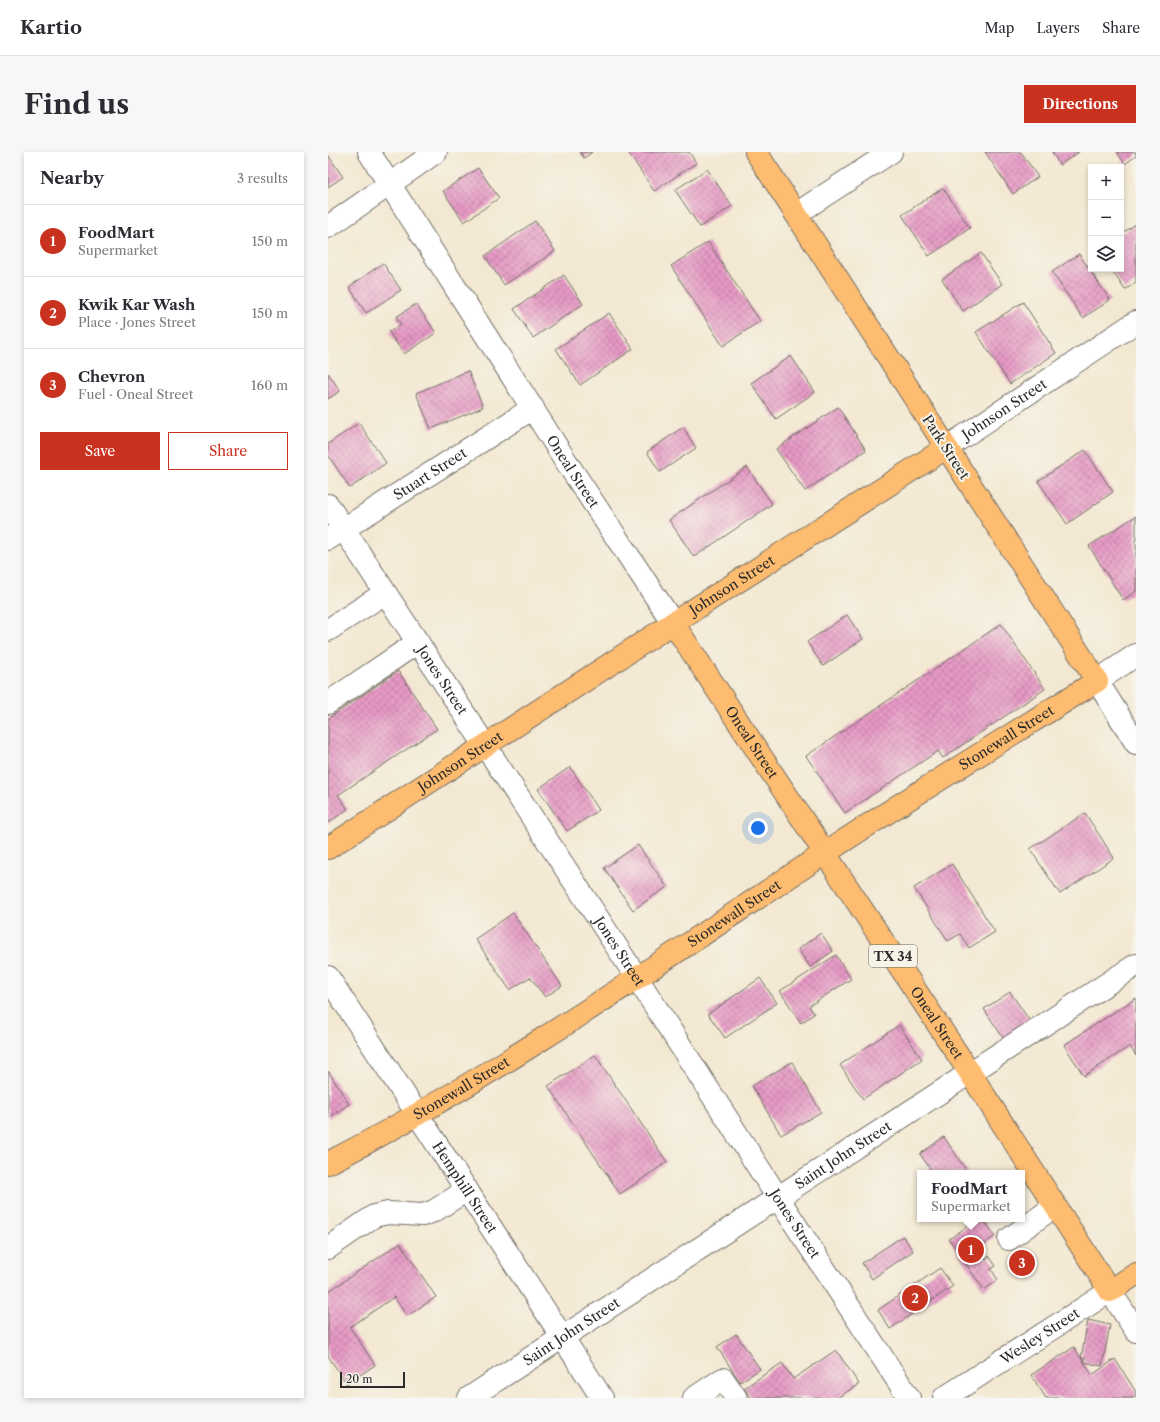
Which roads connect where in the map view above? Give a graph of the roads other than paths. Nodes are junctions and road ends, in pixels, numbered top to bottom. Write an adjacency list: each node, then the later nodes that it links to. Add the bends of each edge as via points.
1 (369, 152): 5 (street, Oneal Street)
2 (436, 152): 5 (street)
3 (756, 152): 6 (main road, Park Street)
4 (891, 152): 6 (street)
5 (390, 185): 7 (street); 9 (street, Oneal Street)
6 (796, 214): 10 (main road, Park Street)
7 (328, 227)
8 (1136, 322): 10 (street, Johnson Street)
9 (533, 408): 12 (street, Stuart Street); 14 (street, Oneal Street)
10 (946, 448): 14 (main road, Johnson Street); 18 (main road, Park Street)
11 (328, 505): 12 (street, Jones Street)
12 (336, 534): 13 (street, Jones Street)
13 (385, 593): 15 (street); 16 (street, Jones Street)
14 (673, 623): 21 (main road, Johnson Street); 23 (main road, Oneal Street / TX 34)
15 (328, 630)
16 (418, 642): 19 (street); 21 (street, Jones Street)
17 (1136, 655): 18 (street, Stonewall Street)
18 (1097, 681): 20 (street, Park Street); 23 (main road, Stonewall Street)
19 (328, 703)
20 (1136, 743)
21 (485, 745): 22 (main road, Johnson Street); 26 (street, Jones Street)
22 (328, 848)
23 (825, 853): 26 (main road, Stonewall Street); 27 (main road, Oneal Street / TX 34)
24 (1136, 965): 27 (street, Saint John Street)
25 (328, 977): 28 (street, Hemphill Street)
26 (637, 978): 28 (main road, Stonewall Street, via 486,1075); 31 (street, Jones Street)
27 (970, 1073): 31 (street, Saint John Street); 32 (main road, Oneal Street / TX 34)
28 (418, 1115): 29 (main road, Stonewall Street); 30 (street, Hemphill Street)
29 (328, 1163)
30 (467, 1190): 34 (street, via 423,1215 388,1213 374,1216); 38 (street, Hemphill Street)
31 (778, 1198): 38 (street, Saint John Street); 43 (street, Jones Street)
32 (1055, 1206): 33 (street); 36 (main road, Oneal Street / TX 34)
33 (1009, 1240)
34 (328, 1248)
35 (1136, 1274): 36 (main road, Wesley Street)
36 (1110, 1291): 37 (street, Oneal Street); 44 (street, Wesley Street)
37 (1136, 1331)
38 (563, 1337): 39 (street, Saint John Street); 40 (street, Hemphill Street)
39 (470, 1398)
40 (602, 1398)
41 (694, 1398): 42 (street, via 723,1379)
42 (736, 1398)
43 (909, 1398)
44 (944, 1398)

